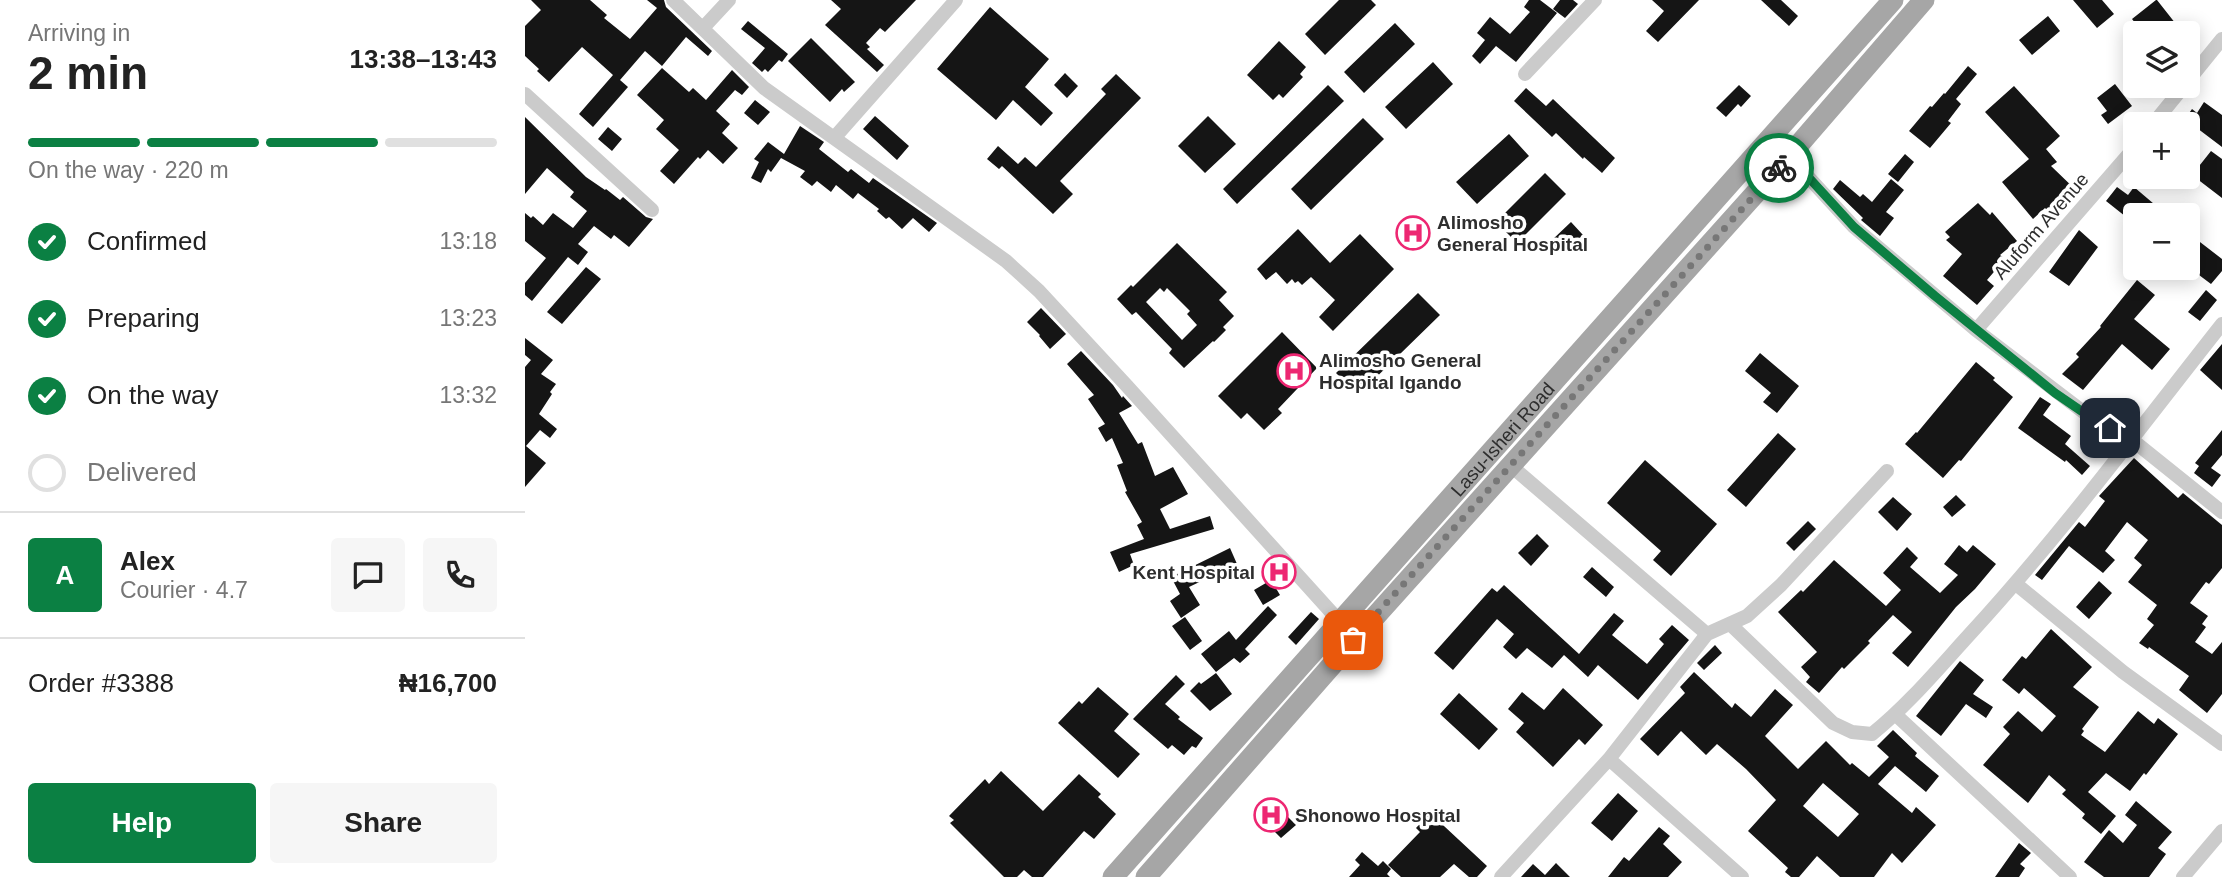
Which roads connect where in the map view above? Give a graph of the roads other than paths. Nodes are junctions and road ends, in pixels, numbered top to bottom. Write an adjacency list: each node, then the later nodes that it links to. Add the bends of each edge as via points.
1 (673, 0): 7 (street)
2 (729, 0): 7 (street)
3 (956, 0): 14 (street)
4 (1595, 0): 10 (street)
5 (1893, 0): 25 (main road, Lasu-Isheri Road)
6 (1924, 0): 15 (main road, Lasu-Isheri Road)
7 (703, 28): 14 (street, via 764,88)
8 (2222, 39): 9 (street)
9 (2200, 66)
10 (1525, 74)
11 (525, 94): 17 (street)
12 (2174, 98): 13 (street)
13 (2163, 112)
14 (835, 137): 25 (street, via 1006,261 1039,291)
15 (1789, 156): 19 (street, via 1854,227); 21 (main road, Lasu-Isheri Road)
16 (2123, 161): 19 (street, Aluform Avenue)
17 (652, 210)
18 (2222, 324): 20 (street)
19 (1976, 330): 20 (street, via 2055,393)
20 (2131, 439): 23 (street); 24 (street)
21 (1510, 465): 27 (street); 33 (main road, Lasu-Isheri Road)
22 (1887, 471): 26 (street, via 1781,585 1747,616)
23 (2222, 512)
24 (2016, 584): 28 (street); 29 (street, via 2123,673)
25 (1341, 623): 32 (main road, Lasu-Isheri Road)
26 (1730, 624): 27 (street); 28 (street, via 1833,723 1851,732 1872,734)
27 (1707, 635): 30 (street)
28 (1896, 715): 36 (street)
29 (2222, 744)
30 (1609, 759): 34 (street); 35 (street)
31 (2222, 831): 37 (street)
32 (1113, 877)
33 (1146, 877)
34 (1501, 877)
35 (1742, 877)
36 (2070, 877)
37 (2183, 877)

